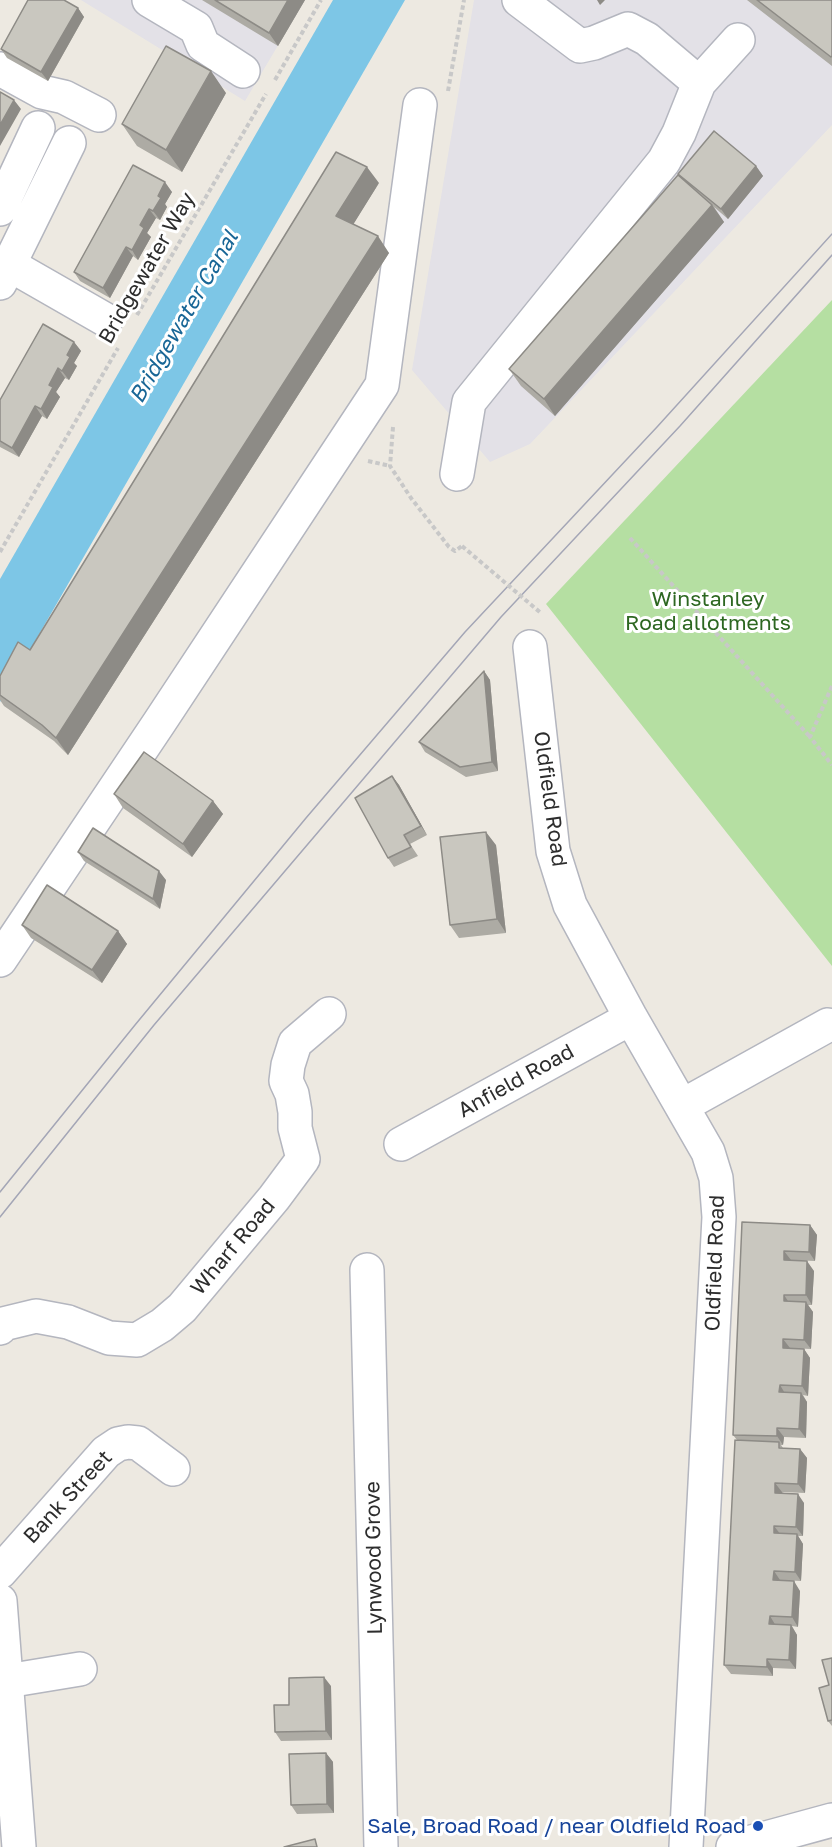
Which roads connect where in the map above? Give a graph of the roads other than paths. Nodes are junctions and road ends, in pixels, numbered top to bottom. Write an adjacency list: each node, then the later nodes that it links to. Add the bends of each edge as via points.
1 (149, 0): 5 (street, via 196,28 203,45)
2 (519, 0): 6 (street, via 580,46 628,29 647,39)
3 (738, 40): 6 (street)
4 (0, 69): 8 (street, via 42,92 64,97)
5 (243, 71)
6 (699, 83): 14 (street, via 664,161 469,402)
7 (420, 105): 16 (street, via 382,385)
8 (99, 115)
9 (38, 128): 11 (street)
10 (69, 143): 12 (street)
11 (0, 209)
12 (5, 274): 13 (street)
13 (120, 328)
14 (457, 474)
15 (530, 647): 18 (street, Oldfield Road, via 553,851 570,905)
16 (0, 960)
17 (329, 1014): 23 (street, Wharf Road, via 295,1043 288,1065 286,1081 292,1094 303,1160 182,1308 136,1340 109,1338 68,1322 36,1317)
18 (631, 1018): 20 (street, Oldfield Road); 21 (street, Anfield Road)
19 (828, 1025): 20 (street)
20 (682, 1106): 33 (street, Oldfield Road, via 711,1161 719,1218)
21 (401, 1144)
22 (367, 1270): 32 (street, Lynwood Grove)
23 (0, 1328)
24 (173, 1469): 25 (street, Bank Street, via 138,1443 118,1444 106,1452)
25 (0, 1572)
26 (0, 1601): 28 (street)
27 (80, 1669): 28 (street)
28 (7, 1681): 29 (street)
29 (7, 1762): 31 (street)
30 (832, 1820): 34 (street)
31 (19, 1847)
32 (381, 1847)
33 (686, 1847)
34 (733, 1847)

